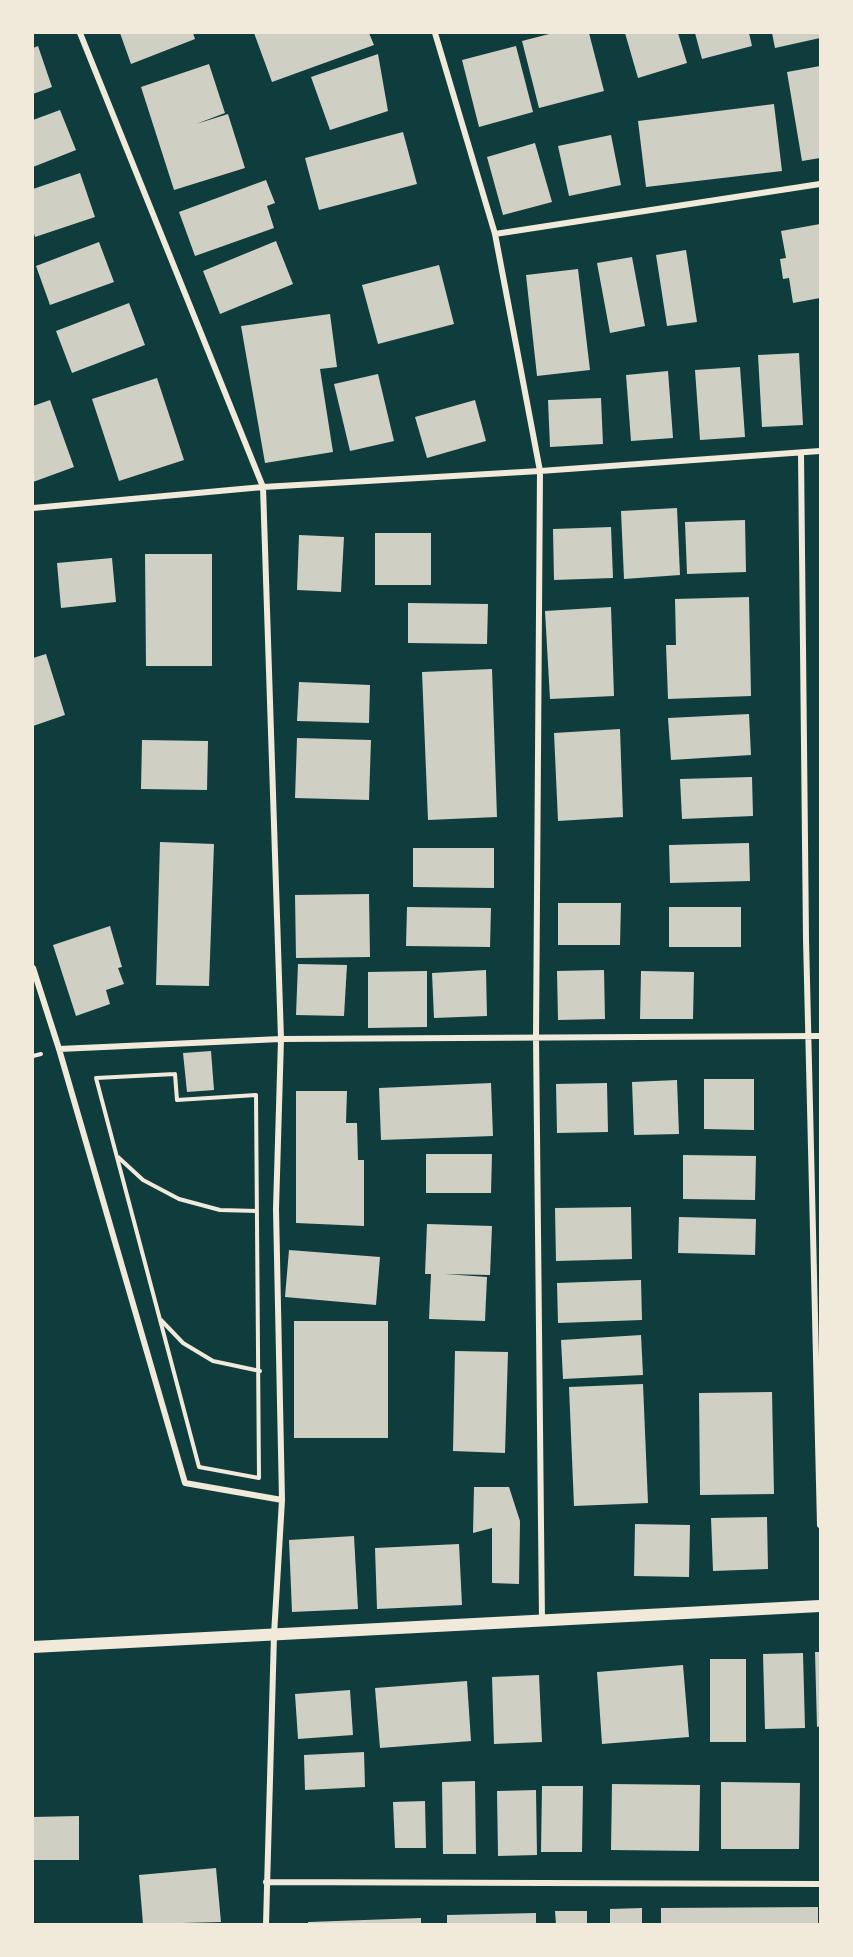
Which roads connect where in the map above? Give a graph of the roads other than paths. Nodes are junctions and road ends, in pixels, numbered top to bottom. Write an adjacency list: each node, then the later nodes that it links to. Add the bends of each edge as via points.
1 (80, 33): 8 (street)
2 (435, 33): 4 (street)
3 (820, 184): 4 (street)
4 (495, 234): 7 (street)
5 (820, 451): 6 (street)
6 (801, 453): 7 (street); 11 (street)
7 (540, 471): 8 (street); 13 (street)
8 (263, 487): 9 (street); 14 (street)
9 (33, 508)
10 (33, 968): 15 (street)
11 (808, 1036): 12 (street); 13 (street); 17 (street)
12 (820, 1036)
13 (536, 1037): 14 (street); 19 (street)
14 (281, 1039): 15 (street); 16 (street, via 276,1209)
15 (59, 1049): 16 (street, via 186,1483)
16 (282, 1500): 20 (street)
17 (820, 1525)
18 (820, 1606): 19 (main road)
19 (542, 1621): 20 (main road)
20 (274, 1635): 21 (main road); 22 (street)
21 (33, 1647)
22 (266, 1882): 23 (street); 24 (street)
23 (820, 1884)
24 (266, 1924)

